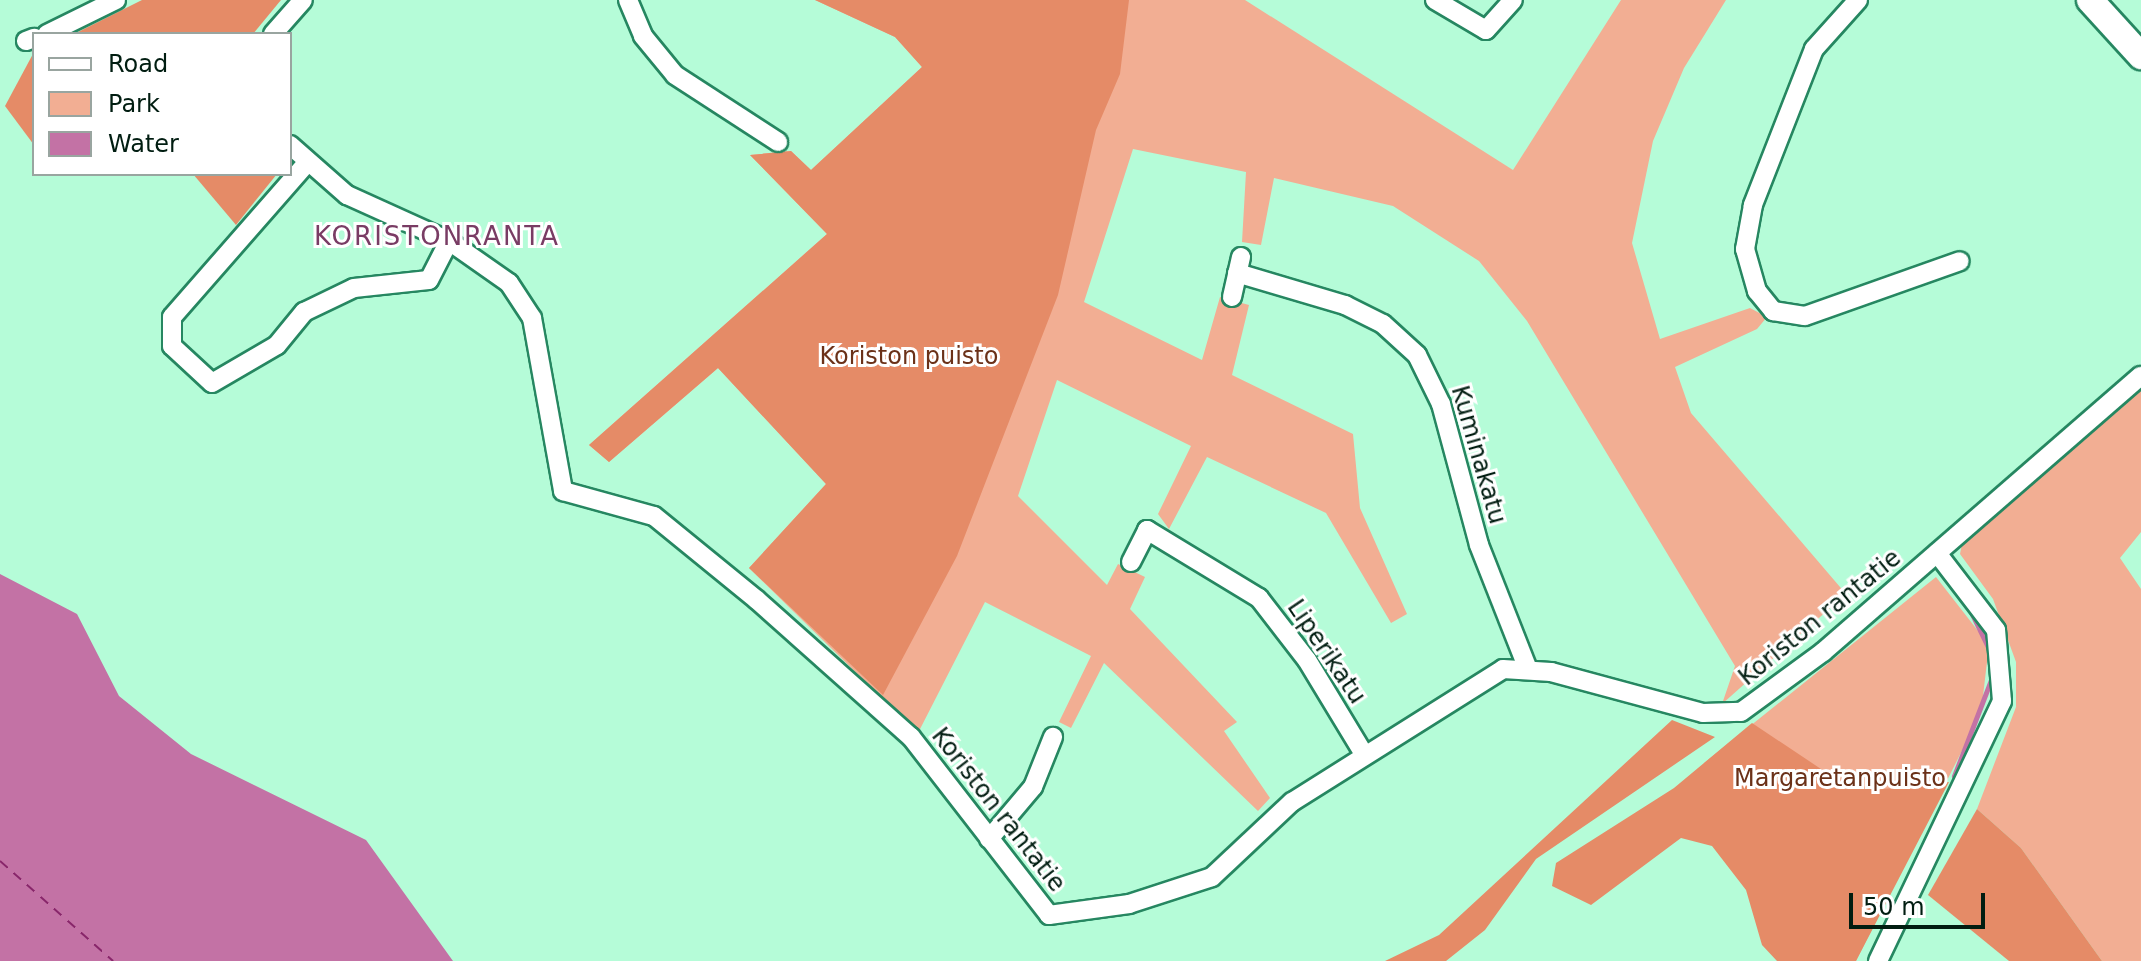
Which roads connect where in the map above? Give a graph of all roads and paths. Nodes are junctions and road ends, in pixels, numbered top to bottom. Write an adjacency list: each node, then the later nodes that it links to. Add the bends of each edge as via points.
1 (116, 0): 8 (street)
2 (303, 0): 9 (street)
3 (628, 0): 11 (street, via 643,36 675,75 727,116)
4 (1435, 0): 5 (street, via 1486,30)
5 (1513, 0)
6 (1858, 0): 15 (street, via 1814,49 1753,205 1745,249 1757,291 1773,311 1805,316)
7 (2090, 0): 10 (street)
8 (51, 32)
9 (275, 32)
10 (2141, 56)
11 (778, 142)
12 (292, 147): 13 (street, Koriston rantatie)
13 (306, 164): 14 (street, Koriston rantatie, via 347,195); 14 (street, via 172,317 172,346 212,383 277,345 304,312 354,288 429,280)
14 (449, 241): 23 (street, Koriston rantatie, via 492,267 532,318 563,491 654,516 740,585 911,737)
15 (1960, 261)
16 (1232, 297): 20 (street, Kuminakatu, via 1239,265 1383,324 1417,355 1441,404 1479,545)
17 (2141, 376): 18 (street, Koriston rantatie)
18 (1937, 553): 20 (street, Koriston rantatie, via 1741,712 1703,713); 24 (street, via 1996,630 2002,701)
19 (1131, 562): 22 (street, Liperikatu, via 1147,530 1259,598 1307,660)
20 (1527, 667): 22 (street, Koriston rantatie, via 1471,683)
21 (1053, 737): 23 (street, via 1033,787)
22 (1364, 754): 23 (street, Koriston rantatie, via 1272,817 1212,877 1129,904 1049,915)
23 (989, 839)
24 (1878, 961)

